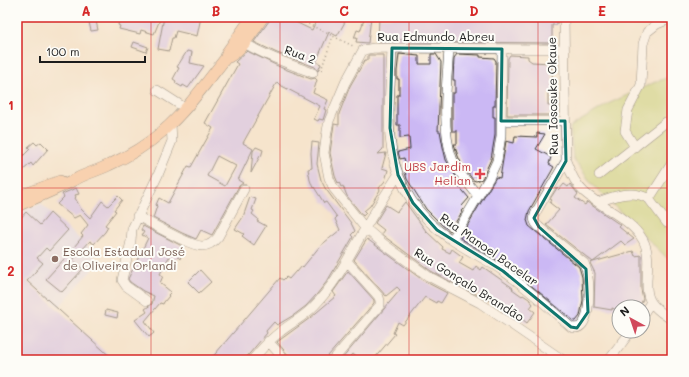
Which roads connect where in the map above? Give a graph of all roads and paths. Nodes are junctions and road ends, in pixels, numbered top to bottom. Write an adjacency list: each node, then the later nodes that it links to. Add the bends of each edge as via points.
1 (252, 17): 7 (main road)
2 (262, 17): 7 (main road)
3 (294, 17): 6 (path)
4 (564, 17): 12 (street, Rua Iososuke Okaue)
5 (672, 18): 20 (street, via 657,24 647,32 643,44 641,85 628,110 625,131)
6 (334, 36): 8 (path); 13 (path, Rua 2, via 321,70 319,73)
7 (240, 41): 13 (street, Rua 2, via 274,59); 15 (main road, via 233,55 225,59)
8 (351, 45)
9 (392, 48): 10 (street, Rua Edmundo Abreu); 23 (street, Rua Manoel Bacelar, via 390,128); 34 (street, Rua Edmundo Abreu, via 362,50 359,54 329,121 326,138 324,153 329,178 334,189)
10 (449, 49): 11 (street, Rua Edmundo Abreu); 27 (street, via 446,119 450,151 456,166)
11 (502, 49): 12 (street, Rua Edmundo Abreu); 16 (street)
12 (564, 49): 17 (street, Rua Iososuke Okaue)
13 (313, 73)
14 (157, 90): 15 (street)
15 (186, 108): 19 (main road)
16 (502, 121): 17 (street); 27 (street, via 497,161)
17 (565, 121): 21 (street, Rua Iososuke Okaue)
18 (672, 121): 20 (street, via 666,122)
19 (171, 124): 25 (main road, via 135,152); 32 (street, via 171,146)
20 (634, 147): 24 (street)
21 (566, 161): 30 (street, Rua Iososuke Okaue, via 578,186); 35 (street, Rua Manoel Bacelar, via 534,218 539,227 584,264 586,269 589,279 588,312 577,328 571,327 503,271)
22 (672, 163): 29 (street)
23 (398, 175): 34 (street); 35 (street, Rua Manoel Bacelar, via 424,217)
24 (599, 175)
25 (78, 178): 28 (main road, via 55,182); 31 (main road)
26 (244, 189): 32 (street, via 218,237 212,243 203,246 191,244)
27 (478, 196): 35 (street)
28 (17, 197)
29 (649, 199): 30 (street, via 640,195 622,194); 33 (street, via 667,223)
30 (598, 202): 37 (street, Rua Iososuke Okaue, via 630,225 643,240 649,261)
31 (17, 206)
32 (137, 216): 38 (street, via 122,280 126,286)
33 (672, 223)
34 (365, 228): 36 (street); 46 (street, Rua Gonçalo Brandão, via 428,276 480,303)
35 (452, 240)
36 (347, 261): 42 (street, via 314,306); 45 (street, via 379,296 380,305)
37 (650, 299)
38 (147, 301)
39 (651, 302): 40 (street)
40 (672, 320)
41 (625, 339): 47 (street)
42 (268, 341): 43 (street); 44 (street)
43 (252, 360)
44 (285, 360)
45 (333, 360)
46 (563, 360)
47 (609, 360)

